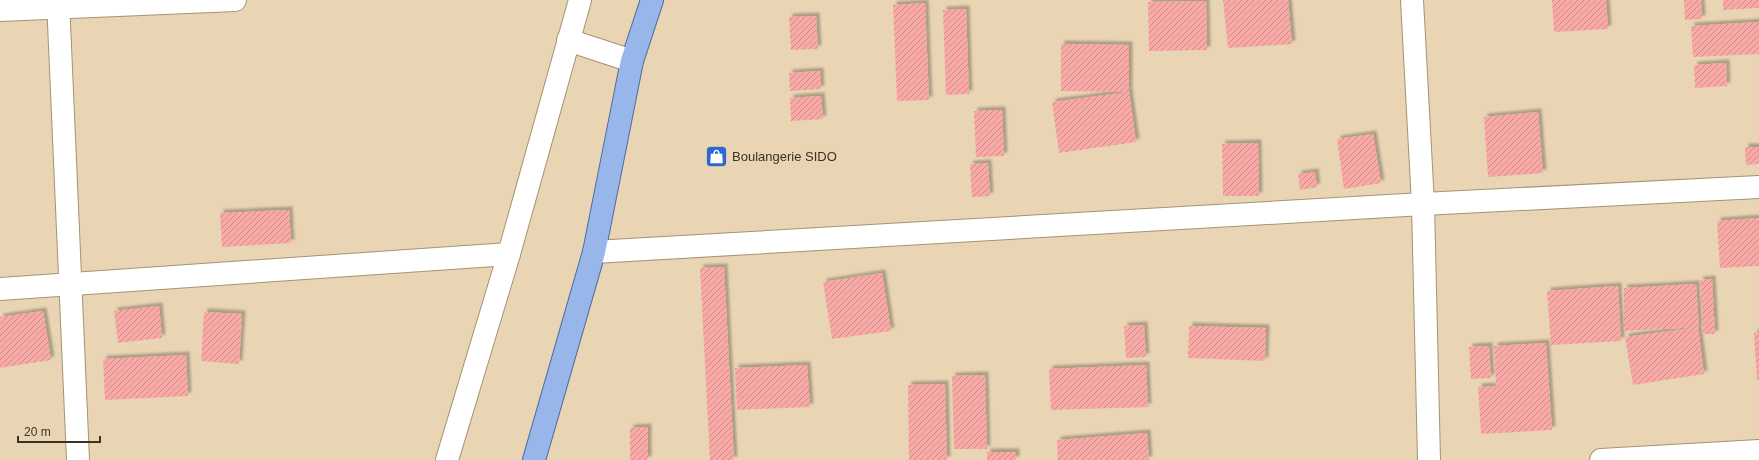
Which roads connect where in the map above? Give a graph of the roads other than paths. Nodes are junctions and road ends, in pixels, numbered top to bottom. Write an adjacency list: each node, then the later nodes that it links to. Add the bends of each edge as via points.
1 (234, 0): 5 (street)
2 (580, 0): 7 (street)
3 (652, 0): 8 (main road)
4 (1412, 0): 10 (street)
5 (58, 3): 6 (street); 13 (street)
6 (0, 10)
7 (568, 40): 8 (street); 12 (street)
8 (632, 61): 11 (main road)
9 (1759, 187): 10 (street)
10 (1423, 204): 11 (street); 19 (street)
11 (594, 252): 18 (main road)
12 (509, 254): 13 (street); 17 (street)
13 (70, 284): 14 (street); 16 (street)
14 (0, 289)
15 (1759, 451): 20 (street)
16 (78, 460)
17 (447, 460)
18 (534, 460)
19 (1428, 460)
20 (1601, 460)

